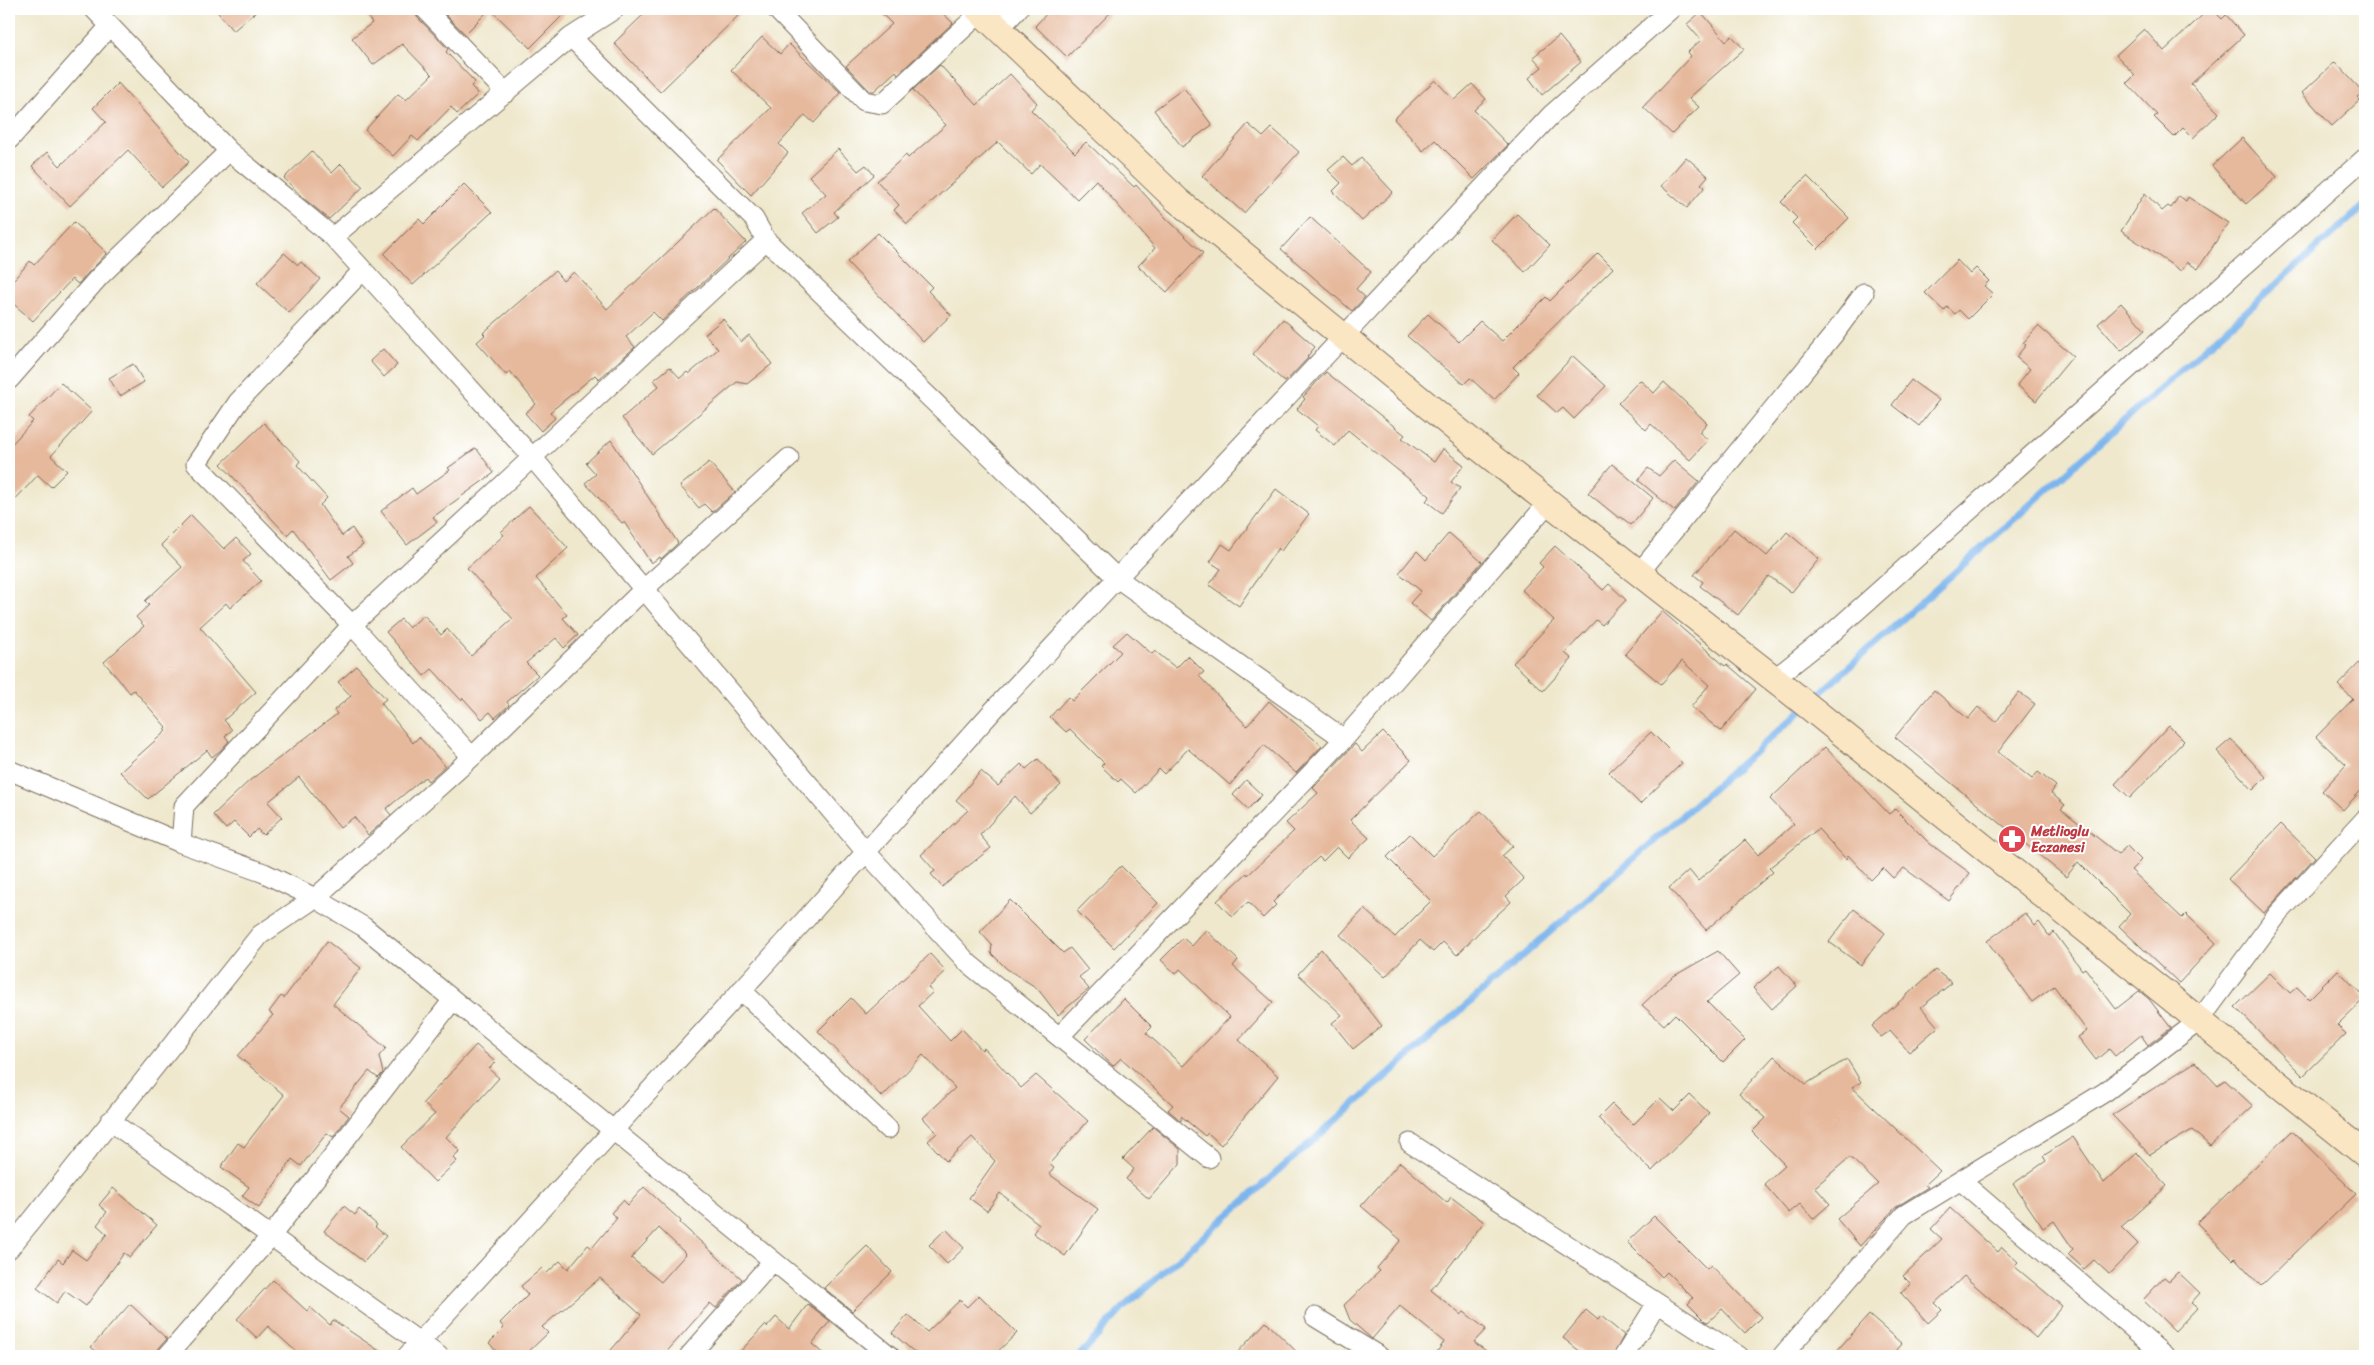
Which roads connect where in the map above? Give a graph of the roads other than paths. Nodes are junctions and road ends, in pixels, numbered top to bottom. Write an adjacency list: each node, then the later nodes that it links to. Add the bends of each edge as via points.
1 (94, 9): 8 (street)
2 (425, 9): 10 (street)
3 (615, 9): 9 (street)
4 (776, 9): 7 (street, via 864,101 882,104)
5 (1018, 9): 7 (street)
6 (1671, 9): 18 (street, via 1552,114)
7 (986, 17): 18 (street, via 1177,200)
8 (110, 26): 11 (street); 12 (street)
9 (571, 37): 10 (street); 15 (street, via 754,219)
10 (506, 93): 14 (street)
11 (9, 140)
12 (229, 151): 14 (street); 19 (street, via 99,277)
13 (2365, 158): 27 (street)
14 (333, 237): 16 (street)
15 (766, 240): 20 (street); 24 (street)
16 (363, 270): 20 (street); 26 (street, via 238,402 196,464)
17 (1864, 293): 23 (street)
18 (1344, 337): 22 (street); 24 (street)
19 (9, 380)
20 (532, 457): 25 (street); 26 (street)
21 (788, 458): 25 (street)
22 (1549, 502): 23 (street); 28 (street)
23 (1639, 573): 27 (street)
24 (1117, 578): 28 (street); 33 (street)
25 (643, 590): 29 (street); 33 (street)
26 (352, 625): 29 (street); 32 (street, via 184,806)
27 (1778, 682): 37 (street)
28 (1344, 739): 38 (street)
29 (472, 757): 34 (street)
30 (9, 770): 32 (street)
31 (2365, 819): 37 (street, via 2278,914)
32 (181, 843): 34 (street, via 264,873)
33 (866, 852): 35 (street); 38 (street, via 969,964)
34 (315, 898): 36 (street, via 364,927); 39 (street, via 260,935)
35 (741, 990): 40 (street); 41 (street)
36 (452, 1001): 41 (street); 46 (street)
37 (2199, 1021): 43 (street); 45 (street, via 2105,1092)
38 (1059, 1037): 44 (street)
39 (110, 1121): 46 (street); 47 (street)
40 (888, 1129)
41 (612, 1131): 48 (street); 51 (street)
42 (1410, 1143): 49 (street)
43 (2365, 1154)
44 (1209, 1158)
45 (1960, 1181): 59 (street, via 1904,1215); 60 (street)
46 (271, 1236): 51 (street); 52 (street)
47 (9, 1249)
48 (772, 1261): 54 (street); 55 (street)
49 (1657, 1303): 57 (street); 58 (street)
50 (1315, 1317): 56 (street)
51 (413, 1349): 53 (street)
52 (167, 1356)
53 (440, 1356)
54 (690, 1356)
55 (890, 1356)
56 (1379, 1356)
57 (1624, 1356)
58 (1739, 1356)
59 (1782, 1356)
60 (2165, 1356)

